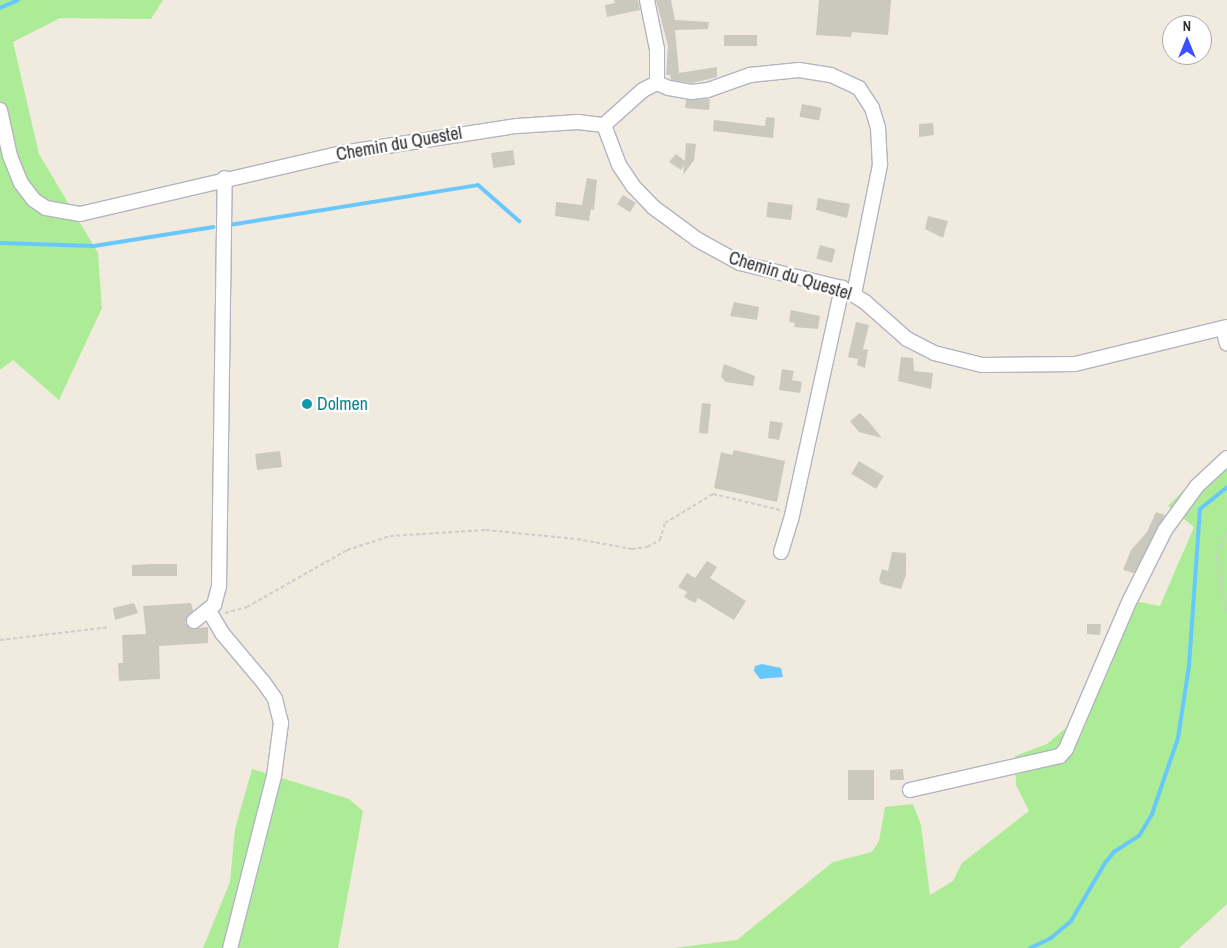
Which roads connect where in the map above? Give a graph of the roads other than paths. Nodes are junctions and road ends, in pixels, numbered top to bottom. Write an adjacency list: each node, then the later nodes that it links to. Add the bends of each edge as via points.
1 (646, 0): 2 (street, via 655,33)
2 (657, 83): 4 (street, via 644,90); 6 (street, via 692,92 708,90 750,75 799,70 831,75 859,88 872,108 878,128 880,165)
3 (0, 110): 5 (street, Chemin du Questel, via 14,172 34,200 46,208 67,213 94,212)
4 (604, 125): 5 (street, Chemin du Questel, via 578,122 459,133); 6 (street, Chemin du Questel, via 619,165 633,186 653,207 698,240 740,263)
5 (225, 178): 11 (street, via 219,586)
6 (848, 291): 7 (street, Chemin du Questel, via 921,348 982,365 1075,364); 10 (street)
7 (1225, 328): 8 (street)
8 (1227, 344)
9 (1227, 458): 13 (street, via 1197,486 1165,530 1060,756)
10 (781, 552)
11 (211, 613): 12 (street); 14 (street, via 222,633 270,691 281,723 274,776)
12 (194, 621)
13 (910, 790)
14 (230, 948)

